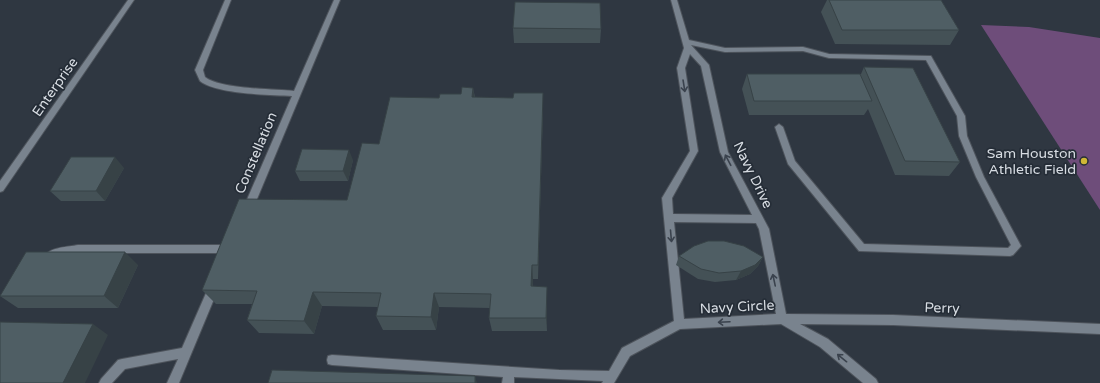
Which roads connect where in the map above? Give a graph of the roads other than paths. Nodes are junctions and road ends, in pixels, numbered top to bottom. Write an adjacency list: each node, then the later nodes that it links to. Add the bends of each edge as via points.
1 (131, 0): 8 (lane, Enterprise)
2 (228, 0): 6 (lane, via 199,70 204,80 226,86)
3 (337, 0): 6 (lane, Constellation)
4 (674, 0): 5 (lane, Navy Drive)
5 (687, 45): 7 (lane, via 725,50 803,49 829,56 928,58 961,116 963,136 980,177 1016,246 1010,252 862,248 792,162); 9 (lane, one-way to 9, via 681,68 694,151 667,198); 10 (lane, Navy Drive, one-way to 5, via 724,152 705,65)
6 (297, 94): 11 (lane, Constellation)
7 (779, 127)
8 (0, 188)
9 (669, 218): 10 (lane); 16 (lane, one-way to 16)
10 (758, 219): 15 (lane, Navy Drive, one-way to 10, via 764,229)
11 (242, 221)
12 (230, 249): 13 (lane, via 78,249 56,253)
13 (43, 260)
14 (218, 277): 18 (lane)
15 (782, 319): 16 (lane, Navy Circle, one-way to 16); 17 (lane, Perry, via 893,320); 24 (lane, Navy Circle, one-way to 15, via 824,343)
16 (679, 324): 21 (lane, Navy Circle, via 626,352)
17 (1100, 329)
18 (186, 353): 22 (lane, via 122,364); 23 (lane)
19 (332, 360): 20 (lane)
20 (509, 377): 21 (lane)
21 (610, 380)
22 (105, 383)
23 (173, 383)
24 (872, 383)

